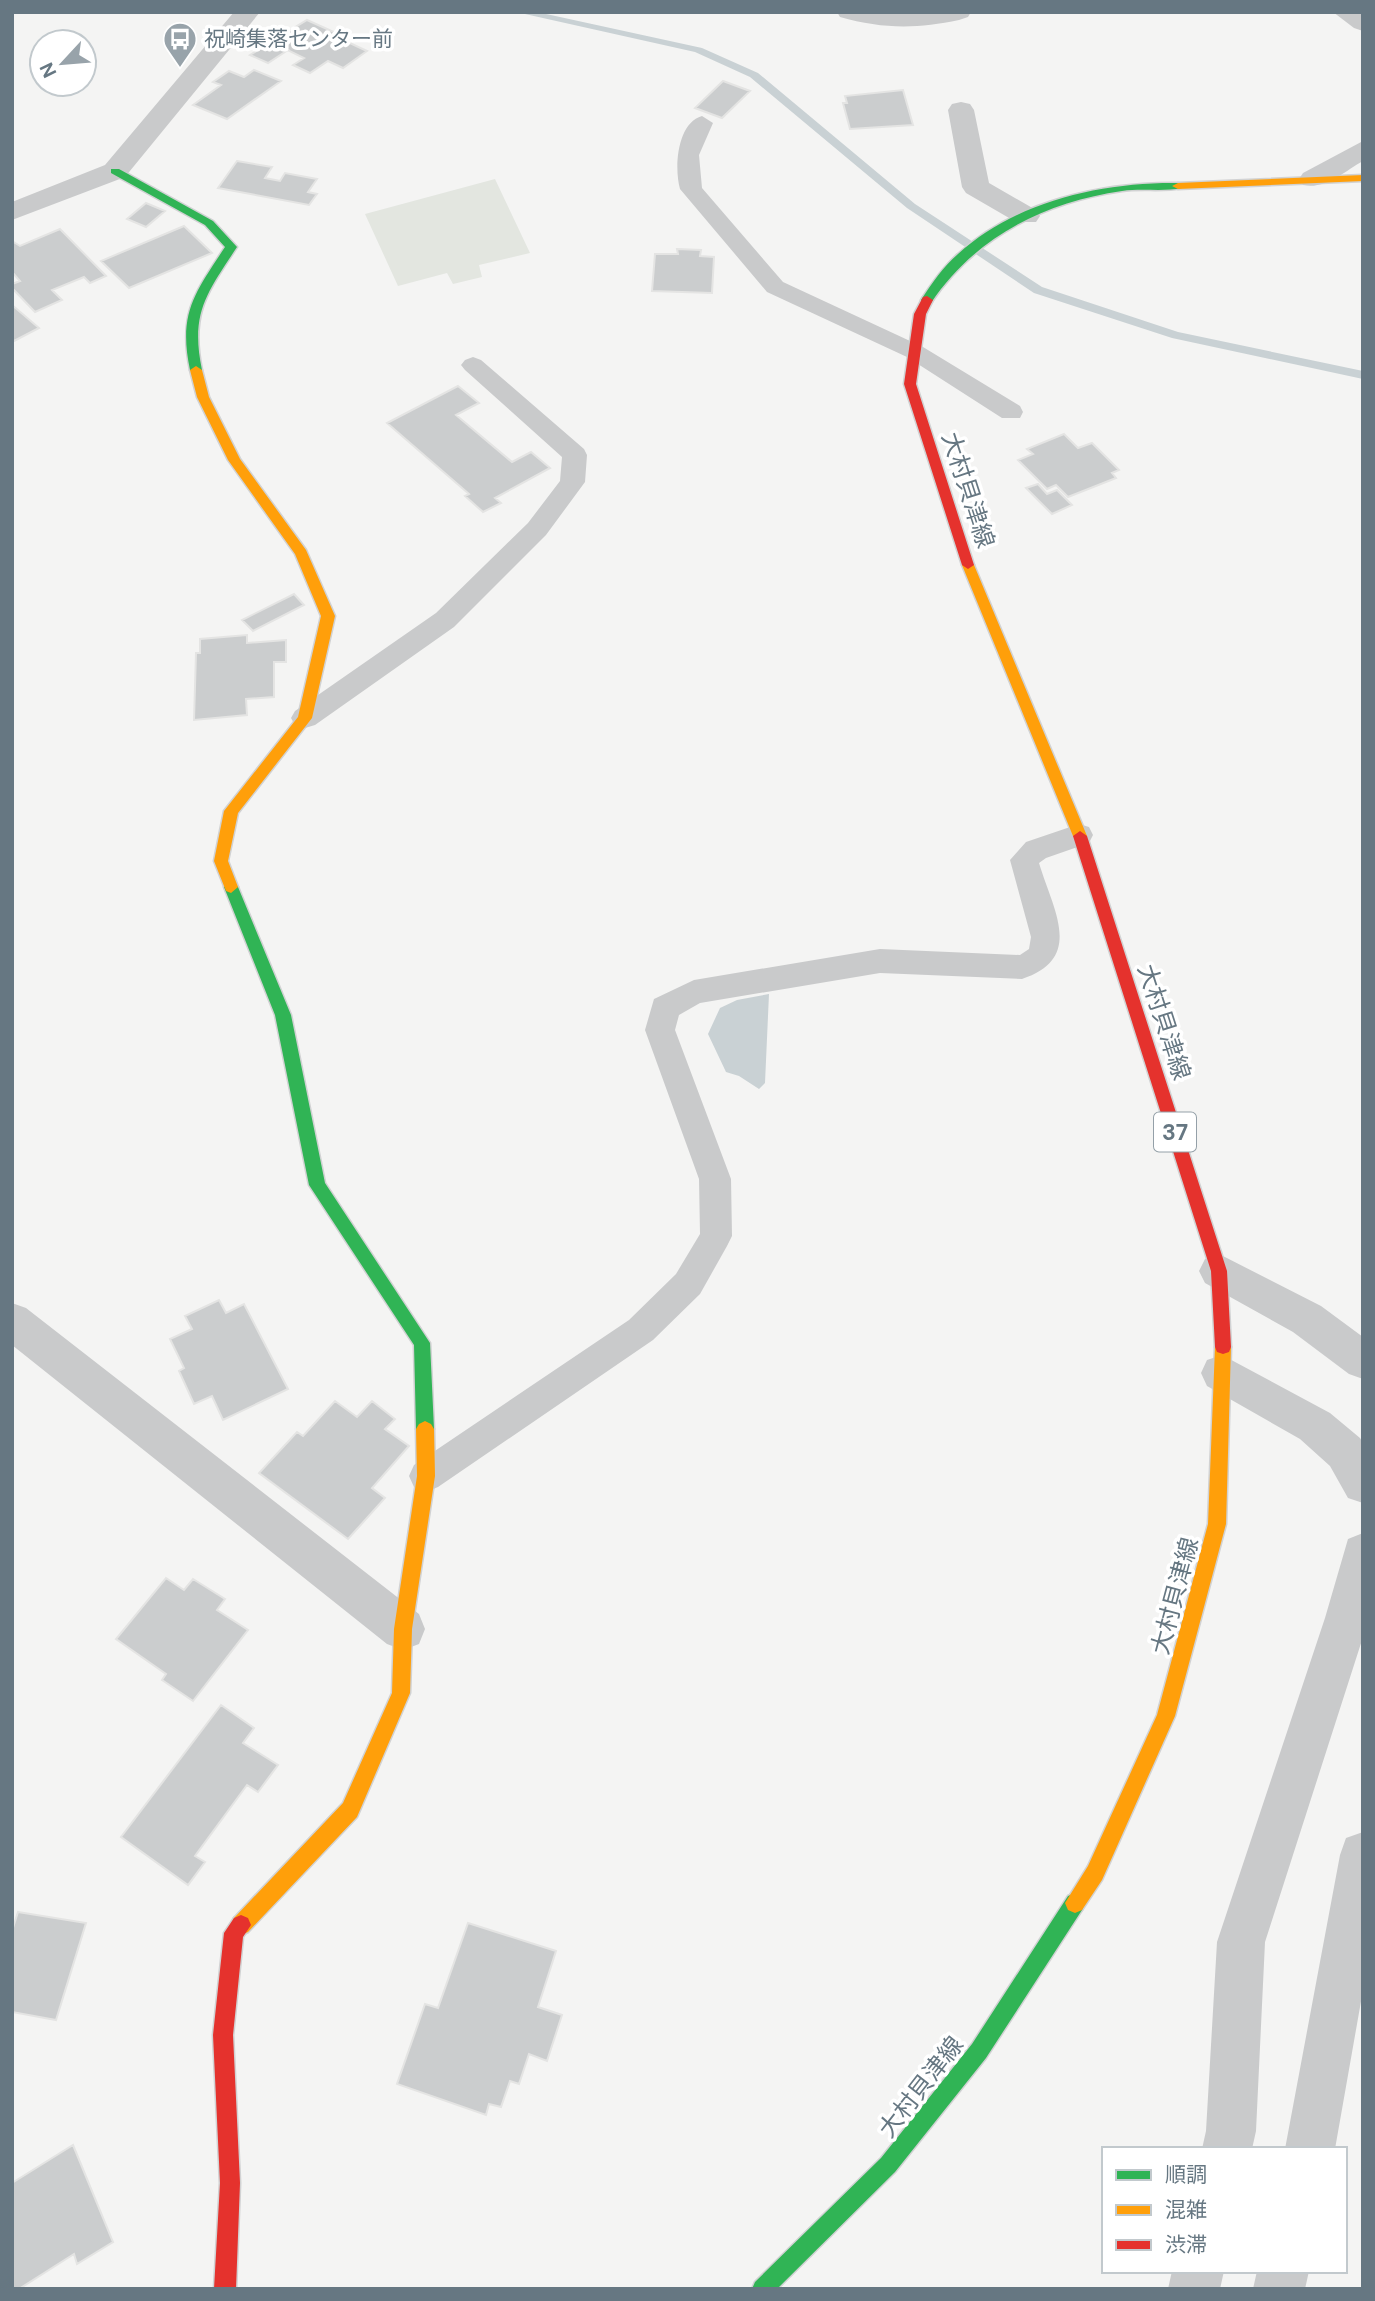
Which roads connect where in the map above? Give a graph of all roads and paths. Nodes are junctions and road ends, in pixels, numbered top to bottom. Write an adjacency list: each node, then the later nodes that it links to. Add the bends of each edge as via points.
1 (248, 12): 9 (street)
2 (849, 12): 3 (street, via 913,23)
3 (959, 12)
4 (1345, 12): 5 (street)
5 (1363, 23)
6 (961, 110): 13 (street, via 976,187)
7 (702, 123): 14 (lane, via 686,156 684,169 691,189 775,287)
8 (1363, 149): 11 (street)
9 (115, 171): 12 (street); 17 (main road, via 209,223 231,247 194,304 190,349 203,397 234,460 301,553 328,616)
10 (1363, 178): 11 (main road, 大村貝津線 / 37)
11 (1313, 179): 13 (main road, 大村貝津線 / 37, via 1121,188)
12 (12, 212)
13 (1026, 216): 14 (main road, 大村貝津線 / 37, via 982,239 937,280 920,314)
14 (915, 352): 16 (lane); 18 (main road, 大村貝津線 / 37, via 911,384 968,565)
15 (473, 365): 17 (lane, via 575,455 572,481 537,529 445,620)
16 (1011, 411)
17 (305, 718): 23 (main road, via 231,811 221,861 283,1015 317,1185 422,1343)
18 (1079, 835): 19 (main road, 大村貝津線 / 37); 23 (lane, via 1036,850 1024,860 1045,937 1045,949 1031,964 880,961 694,992 666,1008 660,1030 715,1179 716,1236 688,1284 641,1330)
19 (1219, 1271): 21 (street, via 1307,1319); 22 (main road, 大村貝津線 / 37)
20 (12, 1321): 26 (street)
21 (1363, 1361)
22 (1222, 1373): 24 (street, via 1315,1426 1345,1452); 31 (main road, 大村貝津線 / 37, via 1217,1524 1166,1716 1095,1872 963,2072 888,2165)
23 (426, 1476): 26 (main road)
24 (1363, 1484)
25 (1363, 1553): 28 (street, via 1347,1618 1241,1942)
26 (404, 1629): 30 (main road, via 401,1693 350,1810 234,1933 223,2035 230,2183)
27 (1363, 1855): 29 (street)
28 (1227, 2147)
29 (1310, 2147)
30 (225, 2289)
31 (762, 2289)

